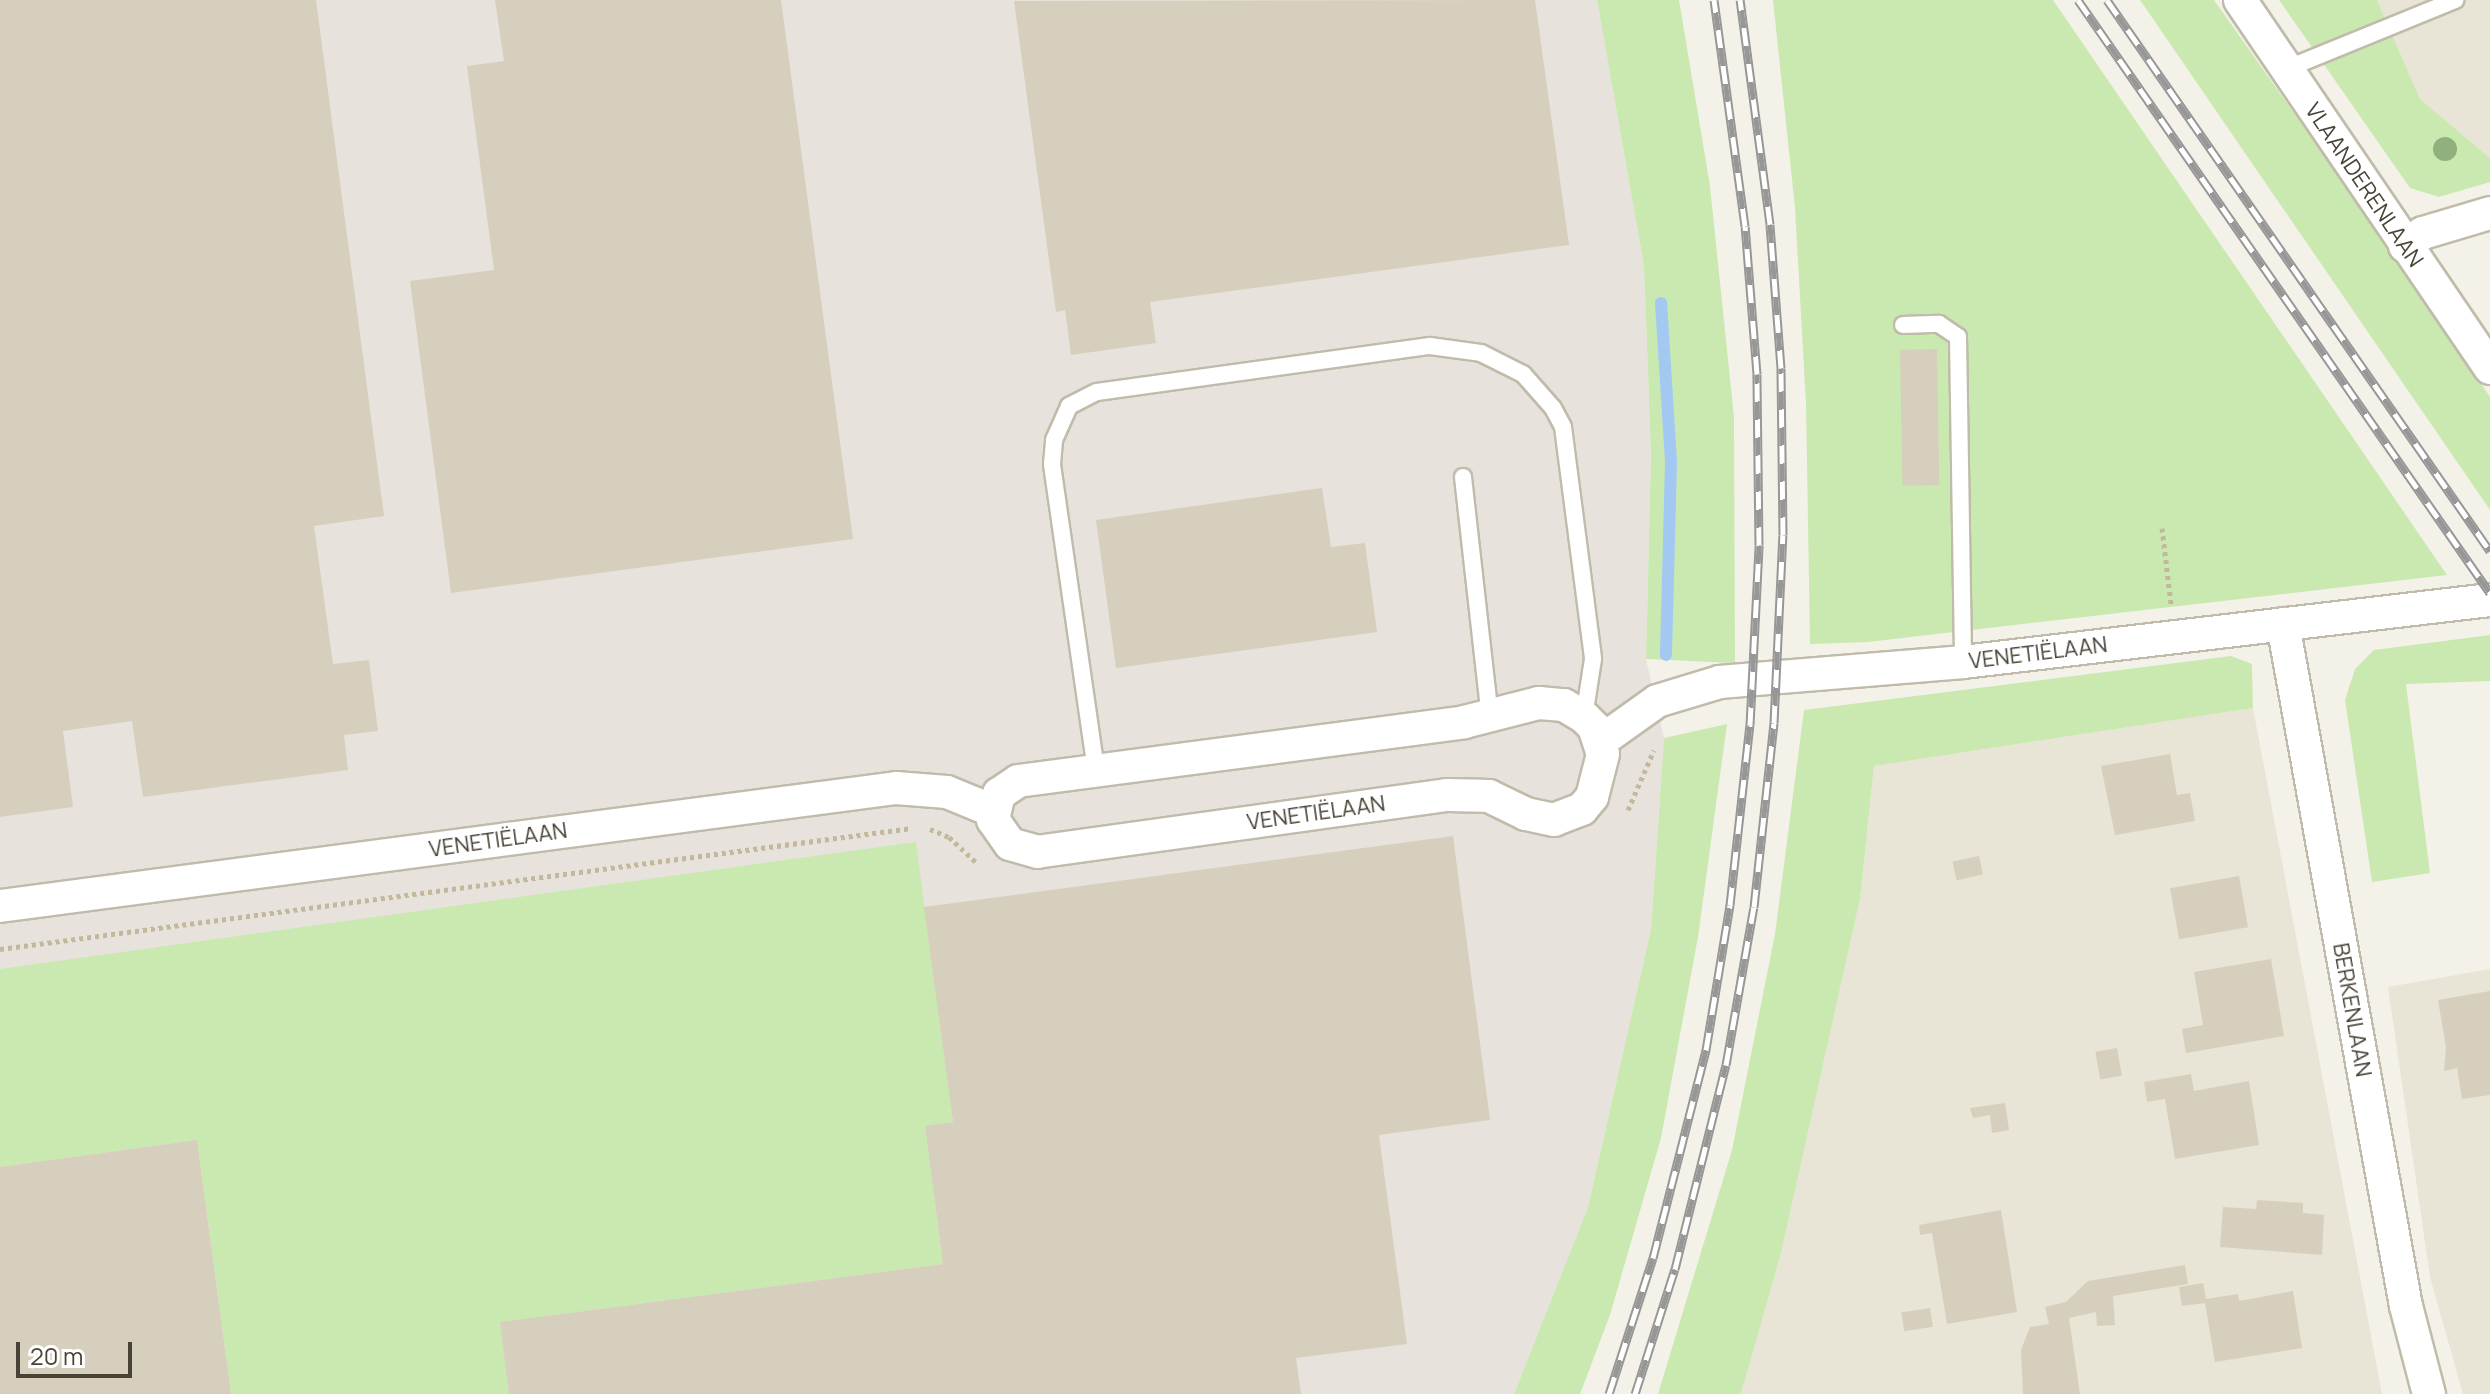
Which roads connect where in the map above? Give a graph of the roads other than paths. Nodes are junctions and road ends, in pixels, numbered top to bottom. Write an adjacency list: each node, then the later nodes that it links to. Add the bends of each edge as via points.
1 (2240, 0): 3 (street, VLAANDERENLAAN)
2 (2455, 0): 3 (lane)
3 (2286, 69): 5 (street, VLAANDERENLAAN)
4 (2490, 213): 5 (street, via 2423,233)
5 (2405, 246): 7 (street, VLAANDERENLAAN)
6 (1903, 325): 11 (lane, via 1939,324 1958,337)
7 (2490, 368)
8 (1463, 477): 12 (lane)
9 (2490, 600): 10 (street, VENETIËLAAN)
10 (2283, 624): 11 (street, VENETIËLAAN); 17 (street, BERKENLAAN, via 2406,1306)
11 (1963, 662): 13 (street, VENETIËLAAN, via 1720,682)
12 (1490, 717): 13 (street, via 1539,703 1564,705); 14 (street)
13 (1592, 729): 14 (lane, via 1593,659 1563,427 1540,389 1503,363 1456,347 1430,346 1097,392 1078,399 1057,428 1052,464); 15 (street, VENETIËLAAN, via 1603,769 1592,797 1582,809 1554,820 1526,814 1489,796 1447,795 1038,852 1004,840)
14 (1096, 770): 15 (street, via 1018,781 999,794)
15 (993, 811): 16 (street, VENETIËLAAN, via 947,792 896,788)
16 (0, 906)
17 (2429, 1394)

